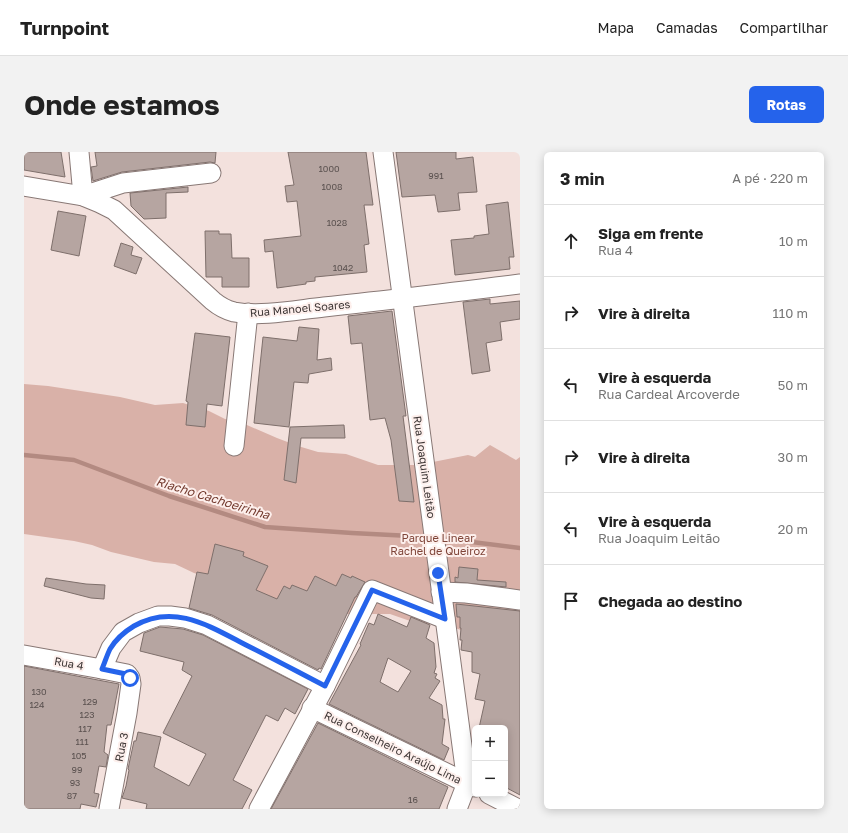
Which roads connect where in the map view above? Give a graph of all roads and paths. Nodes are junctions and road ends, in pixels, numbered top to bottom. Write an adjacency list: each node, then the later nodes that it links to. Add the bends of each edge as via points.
1 (79, 152): 5 (street)
2 (383, 152): 7 (street, Rua Joaquim Leitão)
3 (211, 173): 5 (street, via 123,184)
4 (24, 186): 5 (street, Rua Manoel Soares)
5 (84, 196): 8 (street, Rua Manoel Soares, via 114,210 222,308)
6 (520, 284): 7 (street, Rua Manoel Soares)
7 (402, 299): 8 (street, Rua Manoel Soares); 10 (street, Rua Joaquim Leitão)
8 (248, 313): 9 (street)
9 (234, 446)
10 (441, 592): 11 (street); 12 (street, Rua Joaquim Leitão)
11 (520, 600)
12 (445, 619): 16 (street, via 372,590); 18 (street, Rua Joaquim Leitão)
13 (24, 655): 14 (street, Rua 4)
14 (102, 669): 15 (street, Rua 4, via 126,674); 16 (street, via 111,648 123,632 158,616 170,616 207,625)
15 (131, 684): 20 (street, Rua 3)
16 (325, 686): 17 (street)
17 (312, 708): 18 (street, Rua Conselheiro Araújo Lima); 21 (street)
18 (471, 785): 22 (street)
19 (495, 797): 23 (street)
20 (109, 809)
21 (259, 809)
22 (457, 809)
23 (518, 809)

